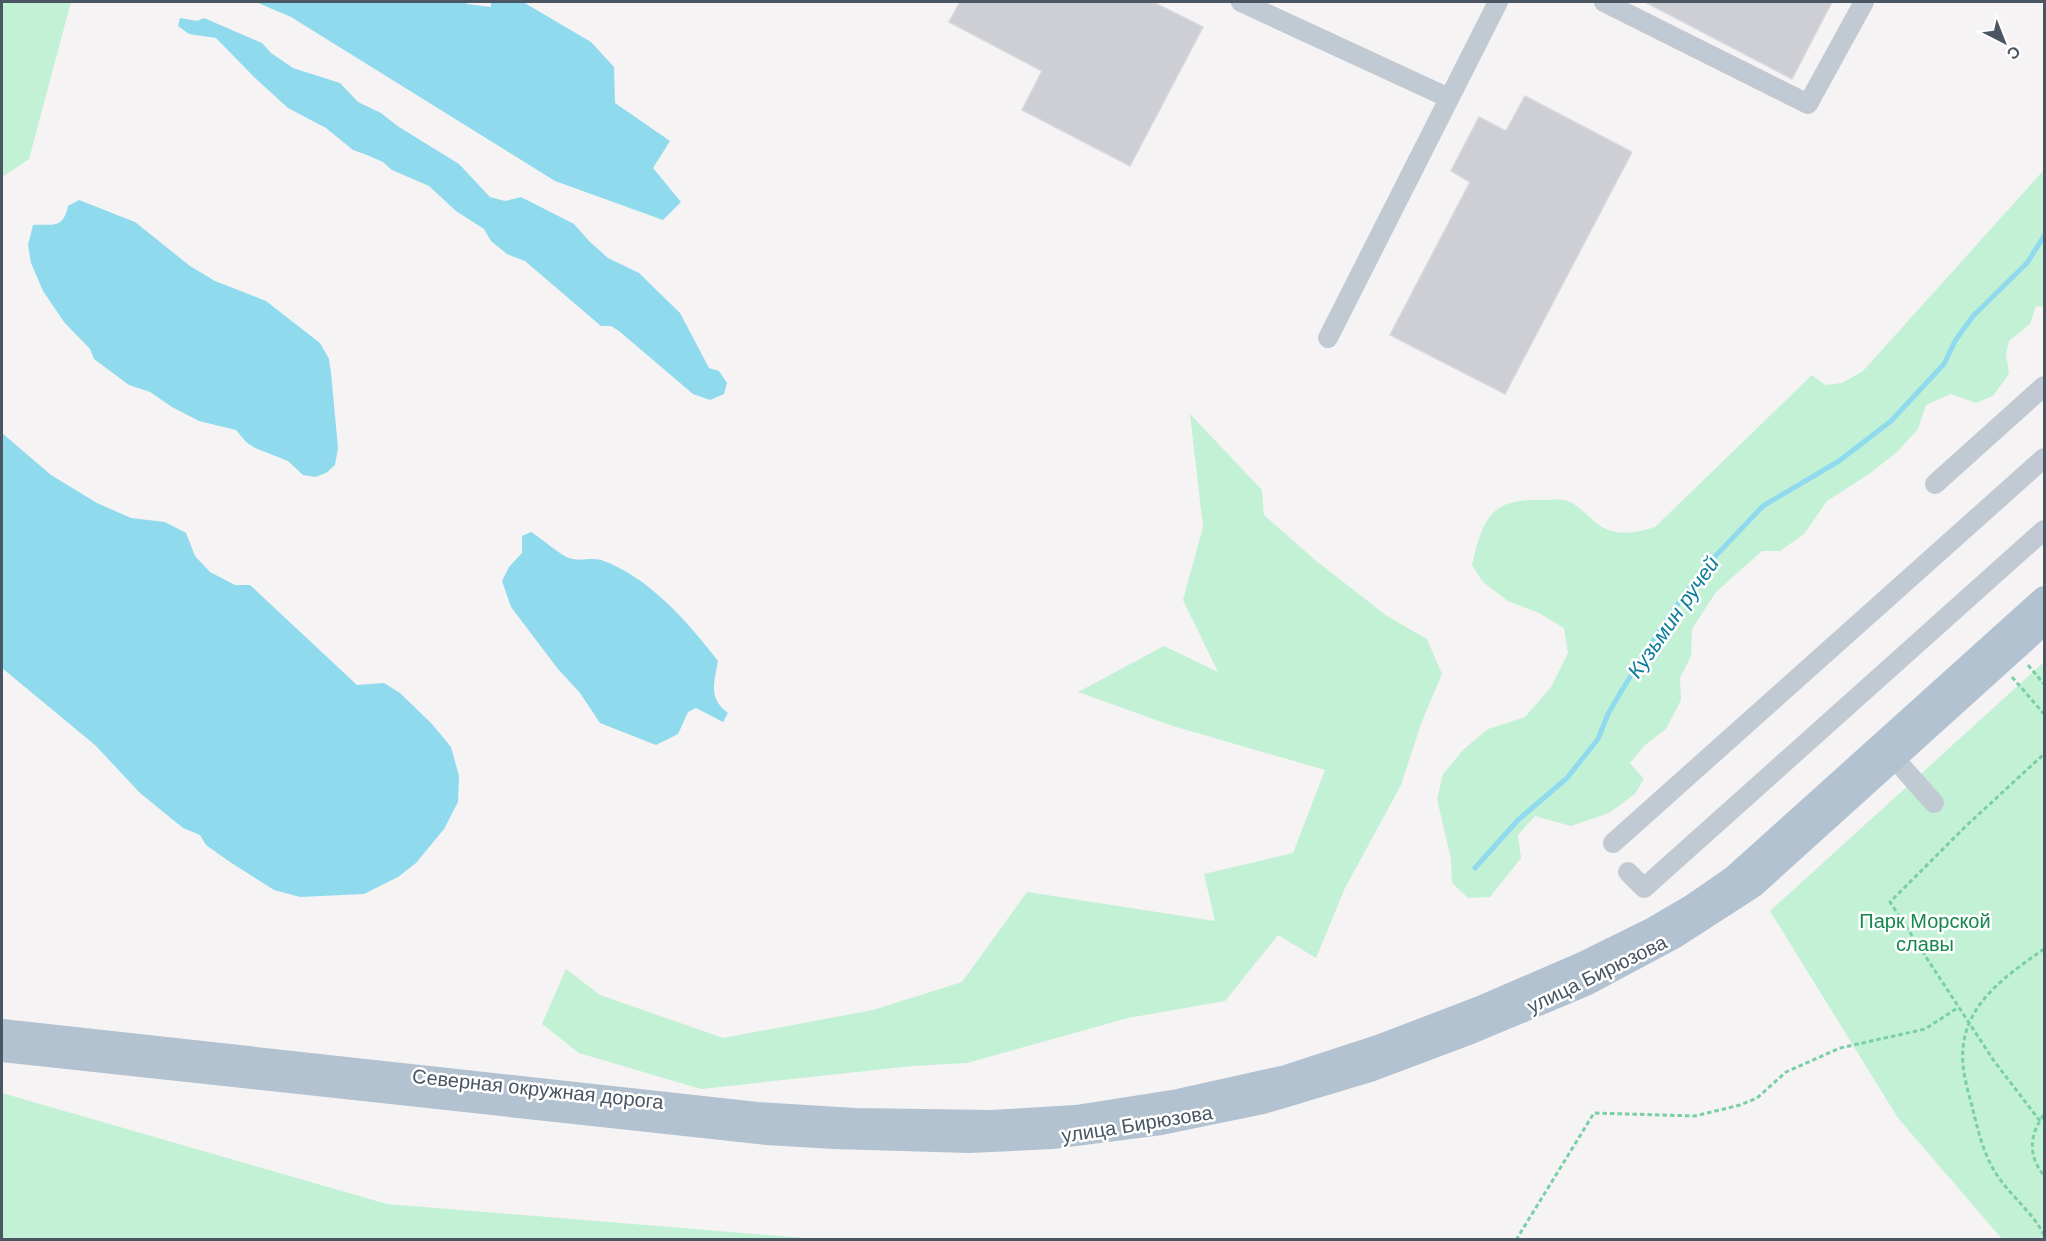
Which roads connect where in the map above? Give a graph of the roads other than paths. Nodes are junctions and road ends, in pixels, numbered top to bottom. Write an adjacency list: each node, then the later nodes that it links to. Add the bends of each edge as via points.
1 (1242, 2): 5 (street)
2 (1498, 2): 5 (street)
3 (1604, 2): 4 (street, via 1808,104)
4 (1864, 2)
5 (1449, 98): 6 (street)
6 (1328, 338)
7 (2044, 386): 9 (street)
8 (2044, 458): 15 (street)
9 (1935, 484)
10 (2044, 530): 16 (street, via 1644,888)
11 (2044, 598): 19 (main road, улица Бирюзова, via 1734,877 1651,930 1479,1008 1358,1054 1287,1077 1178,1101)
12 (2044, 623): 13 (main road, улица Бирюзова)
13 (1895, 759): 14 (street); 20 (main road, улица Бирюзова, via 1753,886 1674,937 1586,984 1370,1070 1263,1102 1161,1123)
14 (1934, 803)
15 (1613, 843)
16 (1628, 872)
17 (2, 1030): 19 (main road, Северная окружная дорога, via 757,1114 991,1122)
18 (2, 1050): 20 (main road, Северная окружная дорога, via 767,1133 969,1141)
19 (1076, 1117)
20 (1052, 1137)

